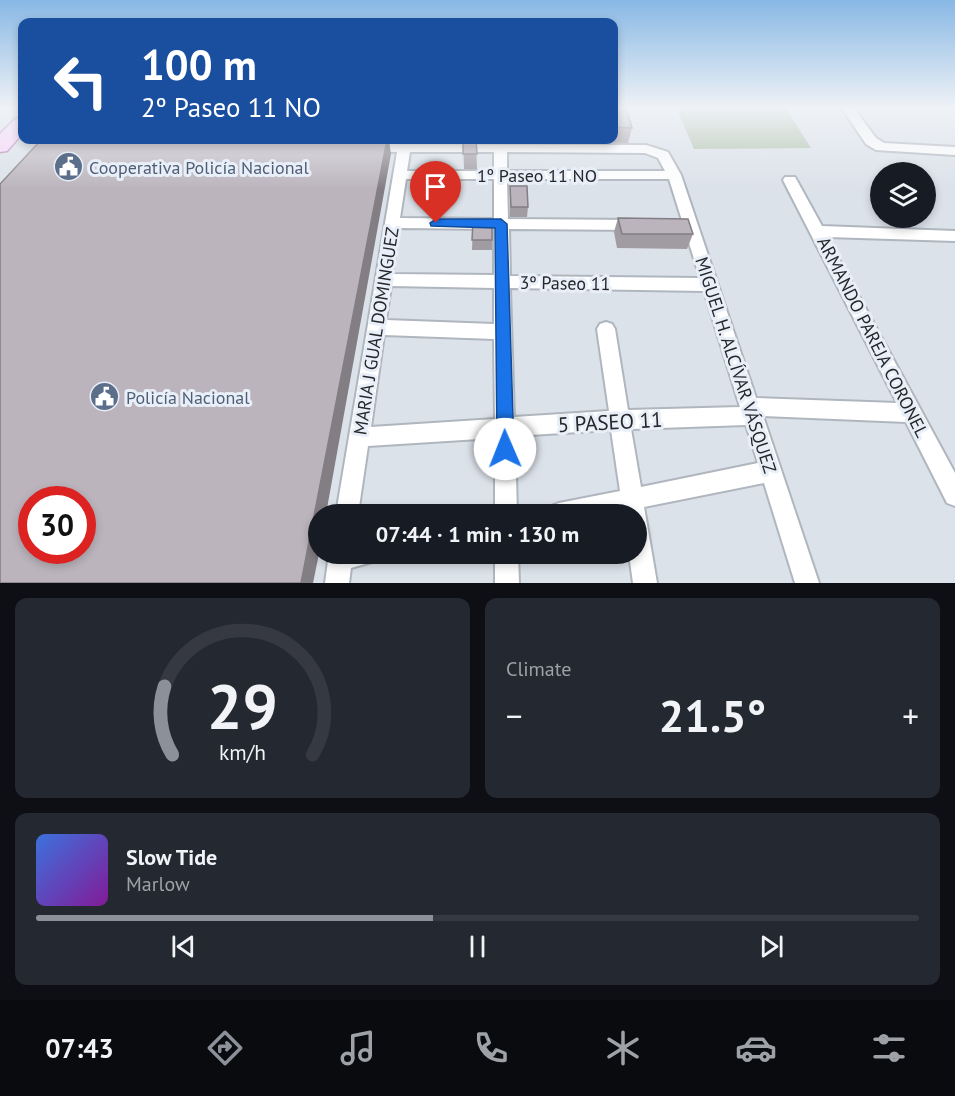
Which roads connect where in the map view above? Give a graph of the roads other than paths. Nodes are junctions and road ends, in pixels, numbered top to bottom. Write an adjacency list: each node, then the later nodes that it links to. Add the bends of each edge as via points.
1 (11, 134): 3 (main road)
2 (866, 134): 7 (street, via 888,149)
3 (0, 146)
4 (356, 148): 5 (street)
5 (404, 148): 6 (street); 8 (street, MARIA J GUAL DOMINGUEZ)
6 (500, 149): 9 (street); 10 (street, MIGUEL H. ALCÍVAR VÁSQUEZ, via 646,149 657,151 668,160)
7 (955, 151)
8 (400, 175): 9 (street, 1º Paseo 11 NO); 12 (street, MARIA J GUAL DOMINGUEZ)
9 (500, 175): 10 (street, 1º Paseo 11 NO); 13 (street)
10 (674, 175): 19 (street, MIGUEL H. ALCÍVAR VÁSQUEZ, via 685,226)
11 (790, 180): 15 (street, ARMANDO PAREJA CORONEL)
12 (392, 223): 13 (street); 17 (street, MARIA J GUAL DOMINGUEZ)
13 (501, 224): 14 (street); 18 (street)
14 (655, 225)
15 (817, 231): 16 (street); 24 (street, ARMANDO PAREJA CORONEL)
16 (955, 236)
17 (384, 280): 18 (street, 3º Paseo 11); 20 (street, MARIA J GUAL DOMINGUEZ)
18 (502, 282): 19 (street, 3º Paseo 11); 22 (street)
19 (710, 285): 23 (street, MIGUEL H. ALCÍVAR VÁSQUEZ)
20 (376, 327): 22 (street); 27 (street, MARIA J GUAL DOMINGUEZ)
21 (606, 329): 25 (street)
22 (503, 332): 26 (street)
23 (751, 411): 24 (street, 5 PASEO 11); 25 (street, 5 PASEO 11); 28 (street, MIGUEL H. ALCÍVAR VÁSQUEZ)
24 (912, 413): 29 (street, ARMANDO PAREJA CORONEL)
25 (620, 420): 26 (street, 5 PASEO 11); 32 (street)
26 (505, 428): 27 (street, 5 PASEO 11); 31 (street)
27 (359, 437): 30 (street, MARIA J GUAL DOMINGUEZ)
28 (770, 471): 33 (street); 40 (street, MIGUEL H. ALCÍVAR VÁSQUEZ)
29 (955, 495)
30 (349, 504)
31 (506, 504)
32 (633, 504)
33 (644, 504)
34 (340, 564): 37 (street)
35 (507, 564): 38 (street)
36 (642, 564): 39 (street)
37 (337, 583)
38 (507, 583)
39 (645, 583)
40 (807, 583)

